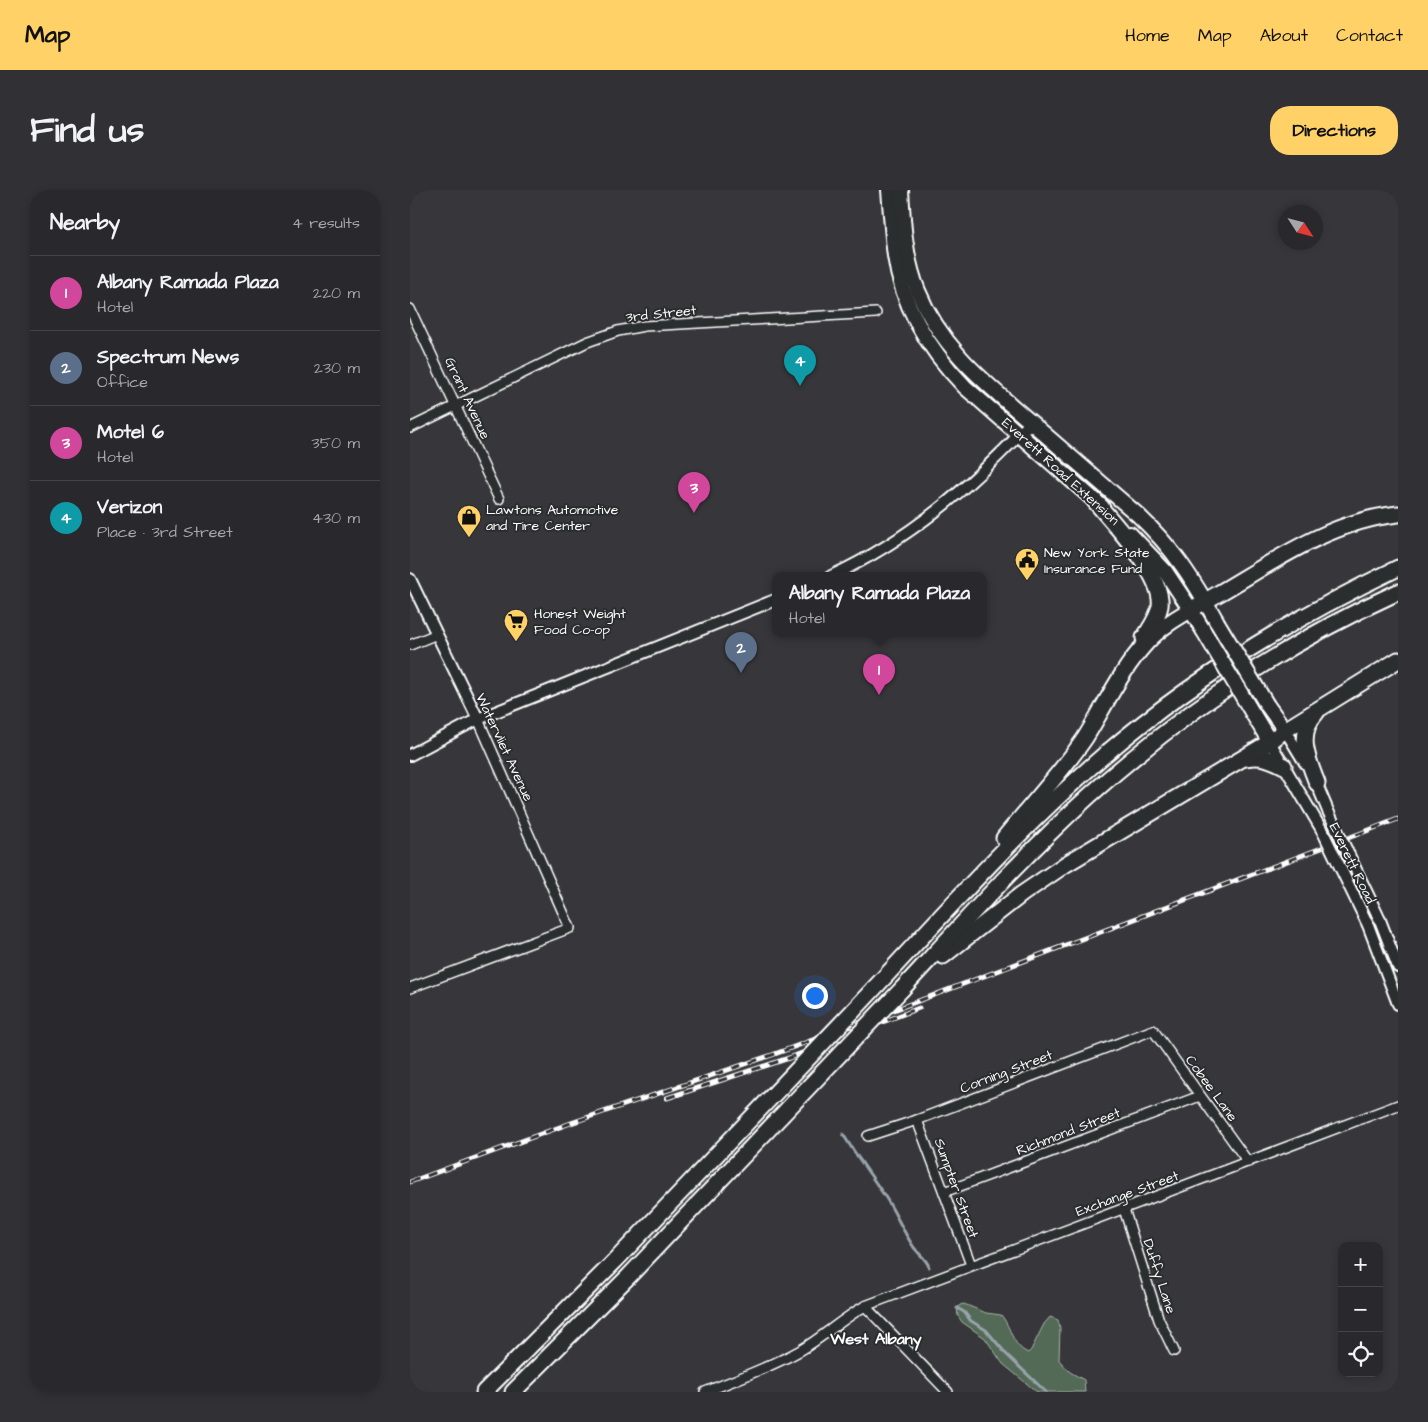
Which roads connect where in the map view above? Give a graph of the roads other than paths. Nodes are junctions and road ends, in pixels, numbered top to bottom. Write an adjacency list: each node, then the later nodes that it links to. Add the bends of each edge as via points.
1 (889, 190): 8 (main road, Everett Road Extension, via 895,257 917,322 950,371)
2 (901, 190): 6 (main road, Everett Road Extension, via 908,258 931,319 963,362)
3 (410, 310): 5 (street, Grant Avenue)
4 (876, 313): 5 (street, 3rd Street, via 644,326 587,342)
5 (457, 406): 7 (street, 3rd Street); 9 (street, Grant Avenue)
6 (1031, 422): 8 (street); 17 (main road, Everett Road Extension, via 1157,534 1186,569)
7 (410, 428)
8 (1020, 434): 10 (main road, Everett Road Extension); 13 (street, via 964,489 923,523)
9 (500, 499)
10 (1094, 500): 18 (main road, Everett Road Extension, via 1155,560); 22 (highway, via 1147,566 1160,598 1155,620)
11 (1398, 514): 17 (highway, via 1370,518 1335,529)
12 (1398, 568): 31 (highway, via 1266,638 1160,710 1051,803)
13 (839, 572)
14 (410, 579): 19 (street, Watervliet Avenue)
15 (1398, 592): 34 (highway, via 1269,661 1202,705 1142,751 1040,842)
16 (772, 601): 24 (street)
17 (1206, 602): 18 (highway); 25 (main road, Everett Road Extension, bridge)
18 (1191, 610): 22 (highway, via 1148,641); 26 (main road, Everett Road Extension, bridge)
19 (437, 634): 20 (street); 24 (street, Watervliet Avenue)
20 (410, 645)
21 (1398, 660): 23 (highway)
22 (1121, 677): 31 (highway, via 1072,755)
23 (1328, 703): 25 (highway); 30 (highway, via 1310,721 1304,738)
24 (478, 719): 27 (street); 33 (street, Watervliet Avenue, via 570,928)
25 (1285, 730): 26 (highway); 30 (street, Everett Road)
26 (1270, 742): 28 (highway); 29 (street, Everett Road)
27 (410, 754)
28 (1242, 759): 29 (highway, via 1265,757); 34 (highway, via 1044,878)
29 (1284, 766): 35 (street, Everett Road, bridge, via 1323,832 1368,925)
30 (1317, 784): 32 (street, Everett Road, bridge, via 1380,920)
31 (909, 952): 47 (highway, bridge, via 614,1262)
32 (1398, 967)
33 (410, 988)
34 (902, 988): 48 (highway, bridge, via 629,1276)
35 (1398, 1004)
36 (1153, 1030): 37 (street, Cobee Lane); 39 (street, Corning Street)
37 (1200, 1096): 41 (street, Cobee Lane); 42 (street, Richmond Street)
38 (1398, 1105): 41 (street, Exchange Street)
39 (917, 1120): 40 (street, Corning Street); 42 (street, Sumpter Street)
40 (868, 1136)
41 (1248, 1162): 43 (street, Exchange Street)
42 (944, 1192): 44 (street, Sumpter Street)
43 (1124, 1209): 44 (street, Exchange Street); 46 (street, Duffy Lane, via 1159,1320)
44 (971, 1265): 45 (street, Exchange Street)
45 (865, 1306): 49 (street, Exchange Street, via 801,1350); 50 (street)
46 (1174, 1351)
47 (484, 1392)
48 (513, 1392)
49 (705, 1392)
50 (948, 1392)

